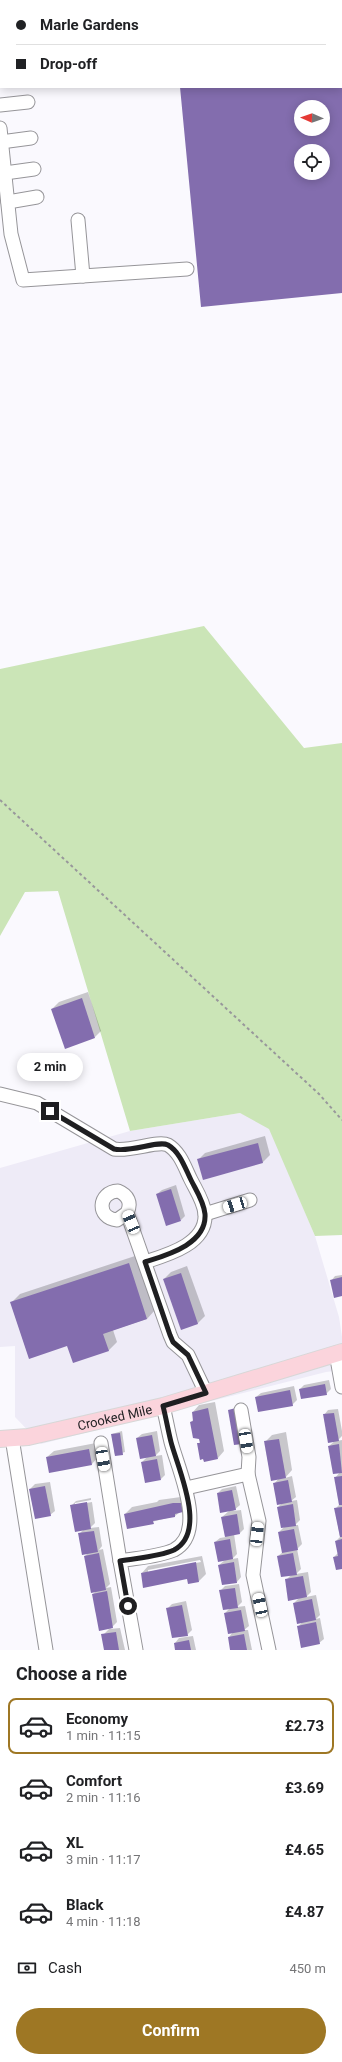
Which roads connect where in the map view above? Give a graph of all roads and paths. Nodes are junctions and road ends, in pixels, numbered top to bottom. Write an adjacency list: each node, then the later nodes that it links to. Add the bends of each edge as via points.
1 (28, 102): 2 (street)
2 (0, 105)
3 (0, 128): 5 (street)
4 (31, 138): 5 (street)
5 (1, 142): 7 (street)
6 (34, 169): 7 (street)
7 (5, 173): 9 (street)
8 (37, 197): 9 (street)
9 (8, 202): 12 (street, via 11,234 23,280)
10 (78, 220): 12 (street)
11 (188, 269): 12 (street)
12 (84, 276)
13 (0, 800): 15 (path, via 319,1094)
14 (0, 1094): 18 (street, via 37,1102 114,1149 123,1151 160,1143 168,1145 179,1155 200,1197)
15 (342, 1120)
16 (250, 1200): 18 (street)
17 (128, 1213): 19 (street)
18 (205, 1214): 19 (street, via 202,1227 191,1242 167,1255)
19 (145, 1262): 22 (street, via 173,1342 188,1355)
20 (339, 1353): 21 (street); 22 (main road, Crooked Mile)
21 (342, 1387)
22 (206, 1393): 23 (main road, Crooked Mile)
23 (163, 1406): 25 (main road, Crooked Mile, via 28,1437); 28 (street, via 171,1442)
24 (241, 1410): 27 (street, via 249,1457)
25 (6, 1439): 30 (street)
26 (100, 1443): 29 (street)
27 (248, 1474): 28 (street); 32 (street, via 259,1521 253,1574)
28 (186, 1488): 29 (street, via 191,1518 183,1542 174,1550)
29 (120, 1561): 31 (street)
30 (46, 1650)
31 (136, 1650)
32 (269, 1650)

